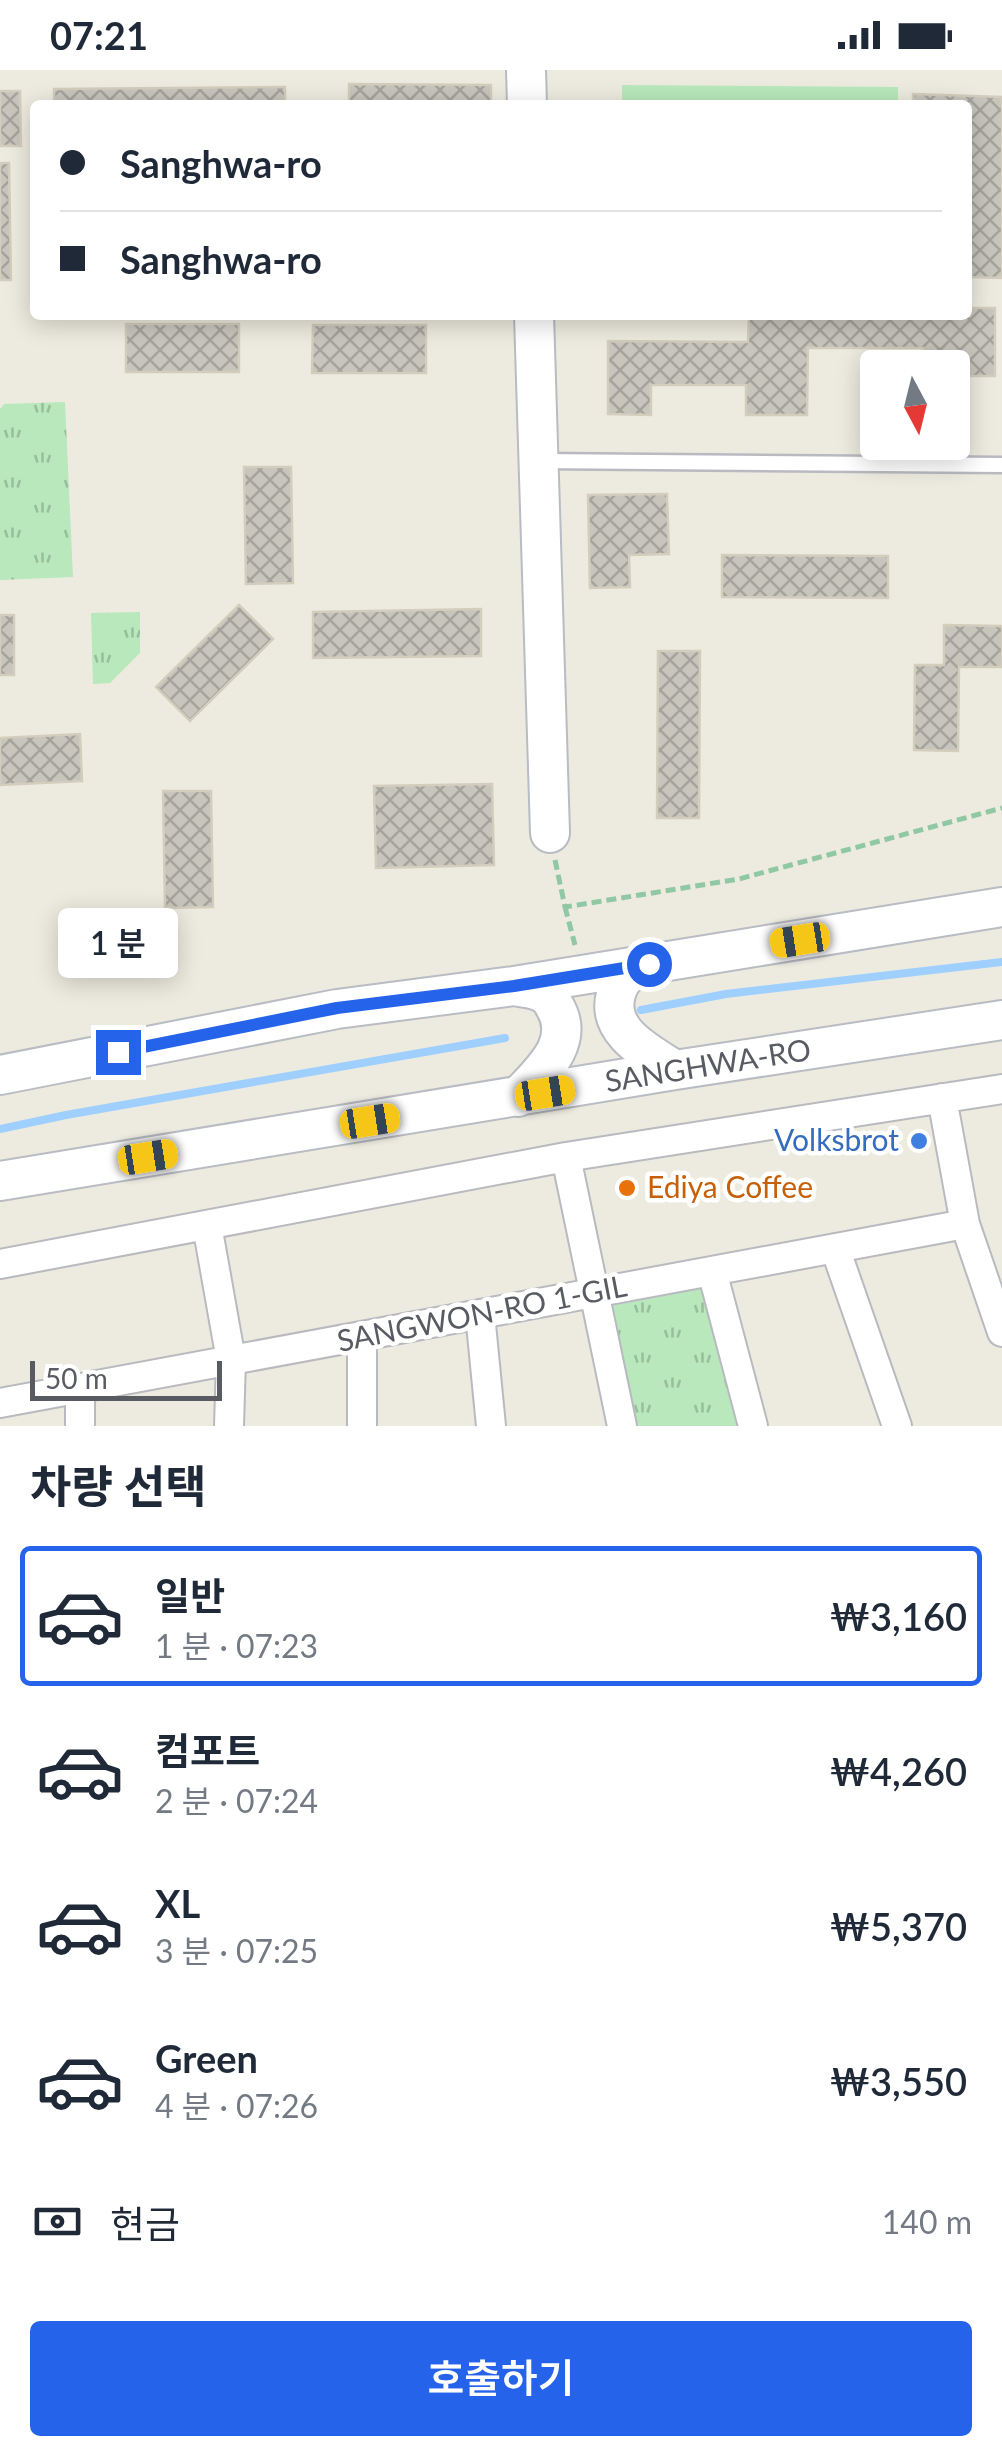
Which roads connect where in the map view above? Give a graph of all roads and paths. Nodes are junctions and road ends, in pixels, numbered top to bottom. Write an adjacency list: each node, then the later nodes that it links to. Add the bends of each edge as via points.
1 (526, 70): 2 (main road)
2 (527, 100)
3 (534, 320): 4 (main road)
4 (538, 461): 5 (lane); 7 (main road)
5 (1002, 465)
6 (1002, 808): 7 (path, via 739,879 565,906)
7 (550, 833)
8 (1002, 907): 9 (main road)
9 (649, 964): 10 (main road); 12 (main road, via 620,981 614,1014 625,1034)
10 (514, 986): 13 (main road, via 337,1008); 15 (main road, via 550,997 563,1028 558,1050)
11 (1002, 1020): 12 (main road, SANGHWA-RO)
12 (675, 1070): 15 (main road, SANGHWA-RO)
13 (0, 1076)
14 (1002, 1089): 16 (street)
15 (518, 1097): 18 (main road, SANGHWA-RO)
16 (942, 1098): 17 (street); 19 (street)
17 (566, 1157): 20 (street); 24 (street)
18 (0, 1180)
19 (965, 1224): 21 (street, SANGWON-RO 1-GIL); 26 (street)
20 (207, 1225): 22 (street); 28 (street)
21 (835, 1248): 23 (street, SANGWON-RO 1-GIL); 37 (street)
22 (0, 1264)
23 (712, 1271): 24 (street, SANGWON-RO 1-GIL); 36 (street)
24 (594, 1293): 25 (street, SANGWON-RO 1-GIL); 35 (street)
25 (480, 1314): 27 (street, SANGWON-RO 1-GIL); 34 (street)
26 (1002, 1332)
27 (362, 1336): 28 (street, SANGWON-RO 1-GIL); 33 (street)
28 (231, 1360): 29 (street, SANGWON-RO 1-GIL); 32 (street)
29 (80, 1388): 30 (street, SANGWON-RO 1-GIL); 31 (street)
30 (0, 1404)
31 (80, 1426)
32 (229, 1426)
33 (362, 1426)
34 (492, 1426)
35 (622, 1426)
36 (753, 1426)
37 (897, 1426)

